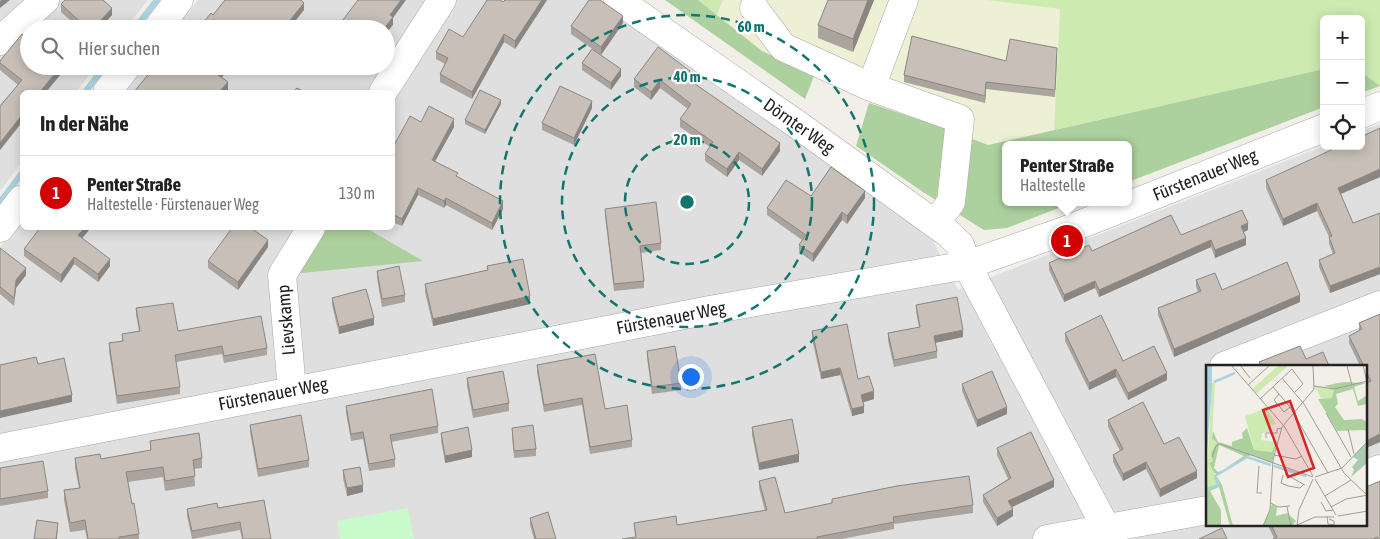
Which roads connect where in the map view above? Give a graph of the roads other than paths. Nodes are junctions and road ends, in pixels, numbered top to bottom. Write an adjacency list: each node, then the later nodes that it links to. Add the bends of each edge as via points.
1 (45, 0): 7 (street)
2 (179, 0): 8 (street)
3 (442, 0): 11 (street)
4 (618, 0): 23 (street, Dörnter Weg, via 798,124)
5 (904, 0): 14 (street)
6 (754, 8): 14 (street, via 783,47)
7 (23, 20)
8 (164, 20)
9 (20, 23): 10 (street)
10 (0, 41)
11 (395, 73)
12 (120, 75): 15 (street)
13 (394, 75): 16 (street)
14 (871, 87): 23 (street, via 960,119 951,202)
15 (108, 90)
16 (384, 90)
17 (1380, 106): 18 (street)
18 (1365, 112)
19 (1320, 130): 21 (street, Fürstenauer Weg)
20 (20, 202): 24 (street)
21 (1132, 204)
22 (1127, 206): 26 (street, Fürstenauer Weg)
23 (935, 224): 26 (street, Dörnter Weg, via 960,245)
24 (0, 228)
25 (310, 230): 29 (street, Lievskamp, via 282,275)
26 (967, 265): 29 (street, Fürstenauer Weg, via 710,310); 34 (street, Dörnter Weg)
27 (1380, 304): 28 (street)
28 (1227, 365)
29 (292, 390): 30 (street, Fürstenauer Weg)
30 (0, 448)
31 (1380, 469): 32 (street)
32 (1368, 473)
33 (1206, 510): 34 (street)
34 (1109, 534): 35 (street)
35 (1047, 539)

